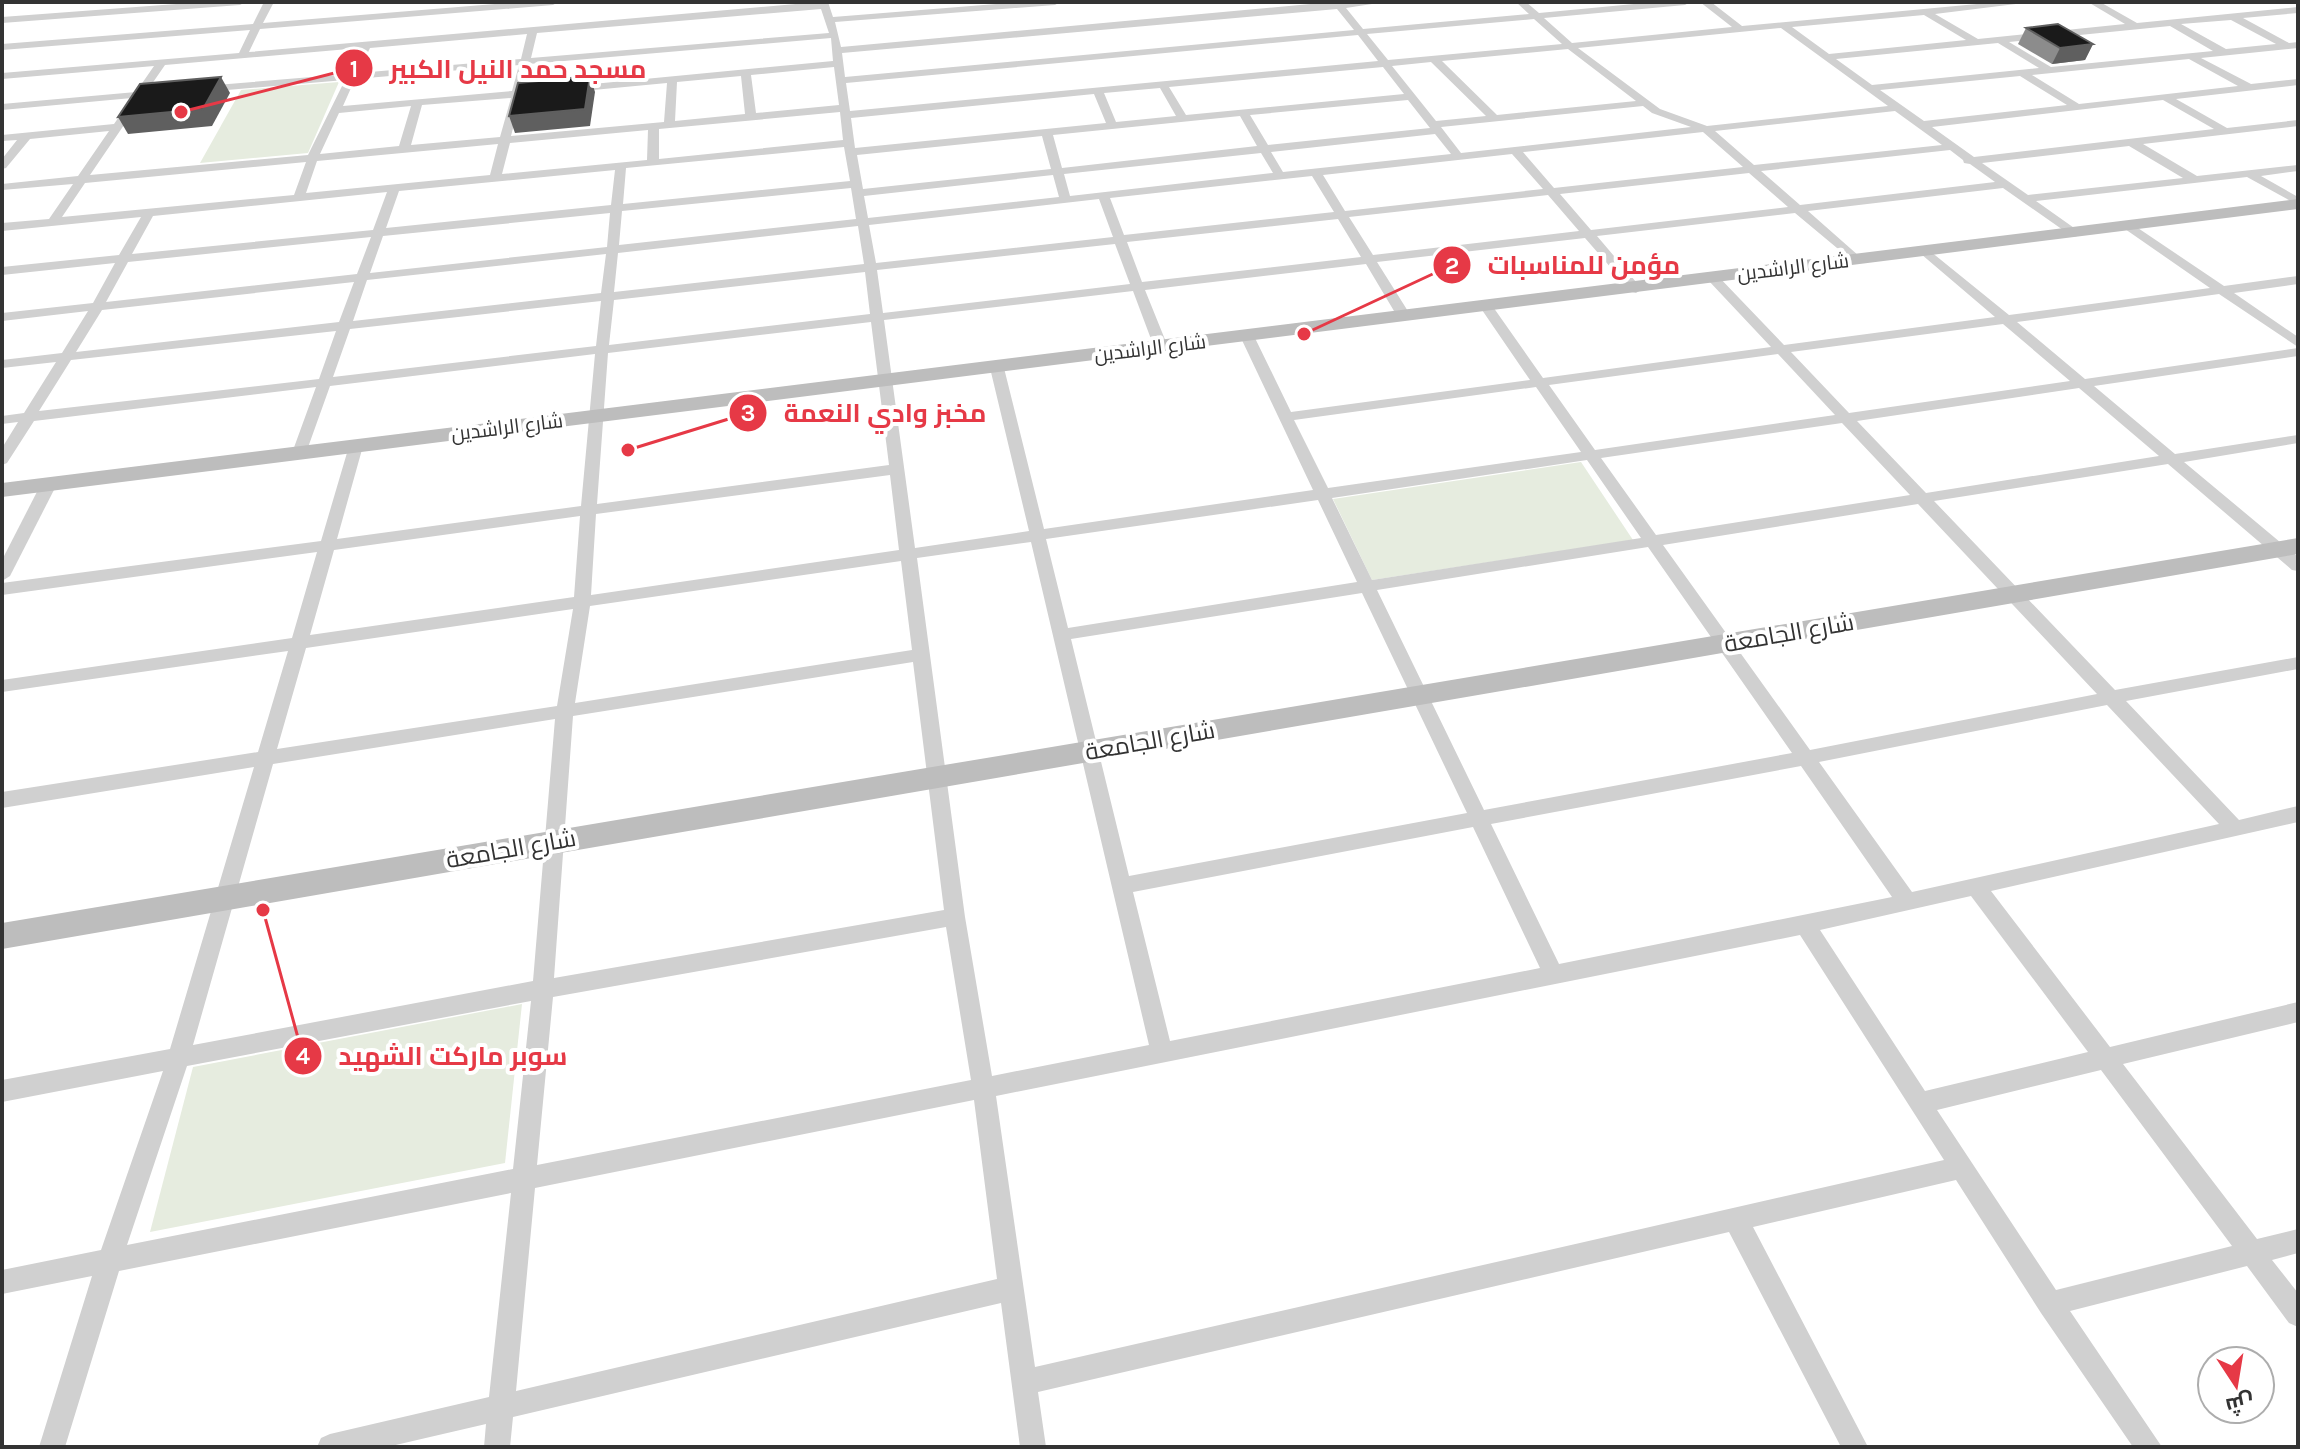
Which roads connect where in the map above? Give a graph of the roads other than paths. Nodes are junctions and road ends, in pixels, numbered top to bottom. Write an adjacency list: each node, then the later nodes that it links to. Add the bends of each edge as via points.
1 (116, 2): 17 (street)
2 (240, 2): 17 (street)
3 (269, 2): 28 (street)
4 (553, 2): 14 (street)
5 (1055, 2): 15 (street)
6 (1380, 2): 13 (street)
7 (1521, 2): 20 (street)
8 (1685, 2): 20 (street)
9 (1705, 2): 30 (street)
10 (1884, 2): 19 (street)
11 (2027, 2): 18 (street)
12 (2093, 2): 29 (street)
13 (1339, 4): 26 (street); 34 (street)
14 (455, 6): 28 (street); 39 (street)
15 (1002, 7): 35 (street); 37 (street)
16 (2298, 10): 21 (street)
17 (108, 12): 22 (street); 24 (street)
18 (1926, 12): 19 (street); 41 (street)
19 (1902, 14): 27 (street)
20 (1536, 16): 34 (street); 44 (street)
21 (2232, 17): 25 (street); 45 (street)
22 (2, 20)
23 (662, 20): 32 (street, via 635,17); 37 (street); 48 (street)
24 (100, 21)
25 (2172, 23): 29 (street); 51 (street)
26 (1132, 24): 33 (street); 50 (street)
27 (1784, 26): 30 (street); 54 (street)
28 (256, 27): 38 (street); 52 (street)
29 (2137, 27): 36 (street)
30 (1741, 30): 44 (street)
31 (93, 31): 38 (street)
32 (533, 31): 39 (street); 61 (street)
33 (1063, 31): 35 (street); 57 (street)
34 (1361, 33): 47 (street); 62 (street)
35 (1007, 35): 37 (street)
36 (2054, 35): 40 (street); 42 (street)
37 (833, 37): 48 (street); 67 (street); 74 (street); 95 (street)
38 (85, 40): 46 (street); 49 (street)
39 (443, 40): 43 (street)
40 (2000, 40): 41 (street); 65 (street)
41 (1976, 42): 54 (street)
42 (2067, 42)
43 (366, 46): 52 (street); 70 (street)
44 (1570, 46): 58 (street); 90 (street)
45 (2292, 46): 51 (street)
46 (2, 47)
47 (1202, 47): 50 (street); 56 (street)
48 (660, 50): 61 (street); 73 (street)
49 (77, 51)
50 (1145, 53): 57 (street)
51 (2225, 53): 53 (street)
52 (242, 56): 60 (street)
53 (2190, 56): 63 (street); 77 (street)
54 (1826, 57): 78 (street)
55 (2093, 57): 63 (street)
56 (1208, 58)
57 (1077, 59): 74 (street)
58 (1434, 59): 62 (street); 98 (street)
59 (69, 61): 66 (street)
60 (161, 63): 66 (street); 85 (street)
61 (525, 63): 70 (street); 86 (street)
62 (1387, 64): 72 (street); 87 (street)
63 (2105, 65): 65 (street)
64 (1215, 68): 72 (street)
65 (2049, 70): 68 (street)
66 (61, 71): 69 (street)
67 (746, 72): 71 (street); 97 (street)
68 (2022, 73): 78 (street); 91 (street)
69 (2, 76)
70 (352, 78): 81 (street); 94 (street)
71 (672, 79): 73 (street); 101 (street)
72 (1222, 79): 76 (street)
73 (658, 80): 79 (street)
74 (1025, 81): 83 (street); 95 (street)
75 (2292, 82): 77 (street); 80 (street)
76 (1163, 85): 83 (street); 99 (street)
77 (2248, 87): 88 (street)
78 (1869, 88): 93 (street)
79 (564, 90)
80 (2298, 90)
81 (185, 91)
82 (548, 91): 86 (street)
83 (1098, 91): 103 (street)
84 (170, 92): 85 (street)
85 (139, 94): 92 (street); 105 (street)
86 (517, 95): 89 (street); 112 (street)
87 (1413, 96): 96 (street); 106 (street)
88 (2165, 97): 91 (street); 108 (street)
89 (418, 102): 94 (street); 116 (street)
90 (1645, 103): 98 (street); 107 (street, via 1664,116)
91 (2076, 106): 104 (street)
92 (2, 107)
93 (1895, 108): 104 (street); 107 (street)
94 (335, 110): 119 (street)
95 (846, 111): 97 (street); 115 (street)
96 (1243, 112): 99 (street); 117 (street)
97 (751, 116): 101 (street)
98 (1493, 117): 106 (street)
99 (1182, 118): 103 (street)
100 (2298, 123): 108 (street)
101 (669, 124): 102 (street)
102 (654, 125): 112 (street); 122 (street)
103 (1112, 125): 109 (street)
104 (1919, 125): 114 (street)
105 (117, 127): 110 (street); 133 (street)
106 (1437, 127): 117 (street); 120 (street)
107 (1706, 129): 118 (street); 125 (street)
108 (2225, 131): 113 (street)
109 (1047, 133): 115 (street); 127 (street)
110 (26, 136): 111 (street); 123 (street)
111 (2, 138)
112 (505, 139): 116 (street); 131 (street)
113 (2131, 142): 121 (street); 132 (street)
114 (1950, 147): 121 (street); 125 (street)
115 (850, 148): 122 (street); 136 (street)
116 (404, 149): 119 (street)
117 (1265, 149): 127 (street); 130 (street)
118 (1516, 151): 120 (street); 138 (street)
119 (313, 157): 133 (street); 140 (street)
120 (1459, 157): 128 (street)
121 (1968, 161): 134 (street)
122 (653, 162): 124 (street)
123 (2, 166)
124 (621, 166): 131 (street); 145 (street)
125 (1753, 168): 138 (street); 144 (street)
126 (2298, 168): 129 (street)
127 (1058, 172): 136 (street); 142 (street)
128 (1316, 173): 130 (street); 147 (street)
129 (2250, 174): 132 (street); 143 (street)
130 (1280, 176): 139 (street)
131 (495, 178): 137 (street)
132 (2194, 179): 141 (street)
133 (82, 180): 135 (street); 148 (street)
134 (2003, 185): 141 (street); 144 (street)
135 (2, 187)
136 (857, 188): 145 (street); 149 (street)
137 (394, 189): 140 (street); 154 (street)
138 (1554, 193): 147 (street); 152 (street)
139 (1103, 196): 142 (street); 155 (street)
140 (298, 199): 146 (street)
141 (2025, 199): 153 (street)
142 (1066, 201): 149 (street)
143 (2298, 203): 150 (street, شارع الراشدين)
144 (1798, 209): 152 (street); 159 (street)
145 (617, 210): 154 (street); 156 (street)
146 (148, 214): 148 (street); 158 (street)
147 (1343, 214): 155 (street); 160 (street)
148 (53, 222): 151 (street)
149 (864, 224): 156 (street); 161 (street)
150 (2129, 226): 153 (street, شارع الراشدين); 168 (street)
151 (2, 227)
152 (1587, 233): 160 (street); 167 (street)
153 (2073, 233): 157 (street, شارع الراشدين)
154 (377, 234): 158 (street); 164 (street)
155 (1120, 240): 161 (street); 166 (street)
156 (611, 251): 164 (street); 169 (street)
157 (1925, 251): 159 (street, شارع الراشدين); 174 (street)
158 (124, 259): 162 (street); 170 (street)
159 (1855, 259): 163 (street, شارع الراشدين)
160 (1372, 261): 166 (street); 172 (street)
161 (871, 269): 169 (street); 175 (street)
162 (2, 271)
163 (1712, 277): 167 (street, شارع الراشدين); 180 (street)
164 (363, 278): 170 (street); 176 (street)
165 (2298, 280): 168 (street)
166 (1140, 288): 175 (street); 179 (street)
167 (1636, 289): 171 (street, شارع الراشدين)
168 (2221, 289): 174 (street); 178 (street)
169 (607, 296): 176 (street); 181 (street)
170 (97, 307): 173 (street); 183 (street)
171 (1486, 307): 172 (street, شارع الراشدين); 189 (street)
172 (1404, 316): 177 (street, شارع الراشدين)
173 (2, 317)
174 (2005, 317): 180 (street); 188 (street)
175 (876, 319): 181 (street); 187 (street)
176 (344, 325): 183 (street); 186 (street)
177 (1247, 336): 179 (street, شارع الراشدين); 192 (street)
178 (2298, 343)
179 (1161, 347): 185 (street, شارع الراشدين)
180 (1778, 348): 189 (street); 193 (street)
181 (601, 350): 186 (street); 190 (street)
182 (2298, 352): 188 (street)
183 (65, 358): 184 (street); 191 (street)
184 (2, 364)
185 (997, 368): 187 (street, شارع الراشدين); 207 (street)
186 (326, 381): 191 (street); 197 (street)
187 (884, 381): 190 (street, شارع الراشدين); 201 (street)
188 (2082, 382): 193 (street); 199 (street)
189 (1539, 385): 192 (street); 198 (street)
190 (595, 416): 196 (street, شارع الراشدين); 206 (street)
191 (28, 417): 194 (street); 200 (street)
192 (1284, 417): 204 (street)
193 (1845, 418): 198 (street); 205 (street)
194 (2, 420)
195 (2298, 439): 199 (street)
196 (356, 446): 197 (street, شارع الراشدين); 209 (street)
197 (299, 453): 202 (street, شارع الراشدين)
198 (1589, 455): 204 (street); 208 (street)
199 (2171, 459): 205 (street); 210 (street)
200 (2, 460)
201 (897, 469): 206 (street); 211 (street)
202 (49, 484): 203 (street, شارع الراشدين); 212 (street)
203 (2, 490)
204 (1321, 495): 207 (street); 213 (street)
205 (1919, 498): 208 (street); 215 (street)
206 (590, 509): 209 (street); 216 (street)
207 (1038, 537): 211 (street); 217 (street)
208 (1652, 542): 213 (street); 219 (street)
209 (328, 546): 214 (street); 218 (street)
210 (2292, 554): 215 (street, شارع الجامعة)
211 (909, 555): 216 (street); 220 (street)
212 (2, 576)
213 (1366, 588): 217 (street); 223 (street)
214 (2, 589)
215 (2014, 595): 219 (street, شارع الجامعة); 224 (street)
216 (582, 604): 218 (street); 225 (street)
217 (1060, 635): 226 (street)
218 (301, 641): 222 (street); 228 (street)
219 (1725, 644): 223 (street, شارع الجامعة); 227 (street)
220 (920, 655): 225 (street); 229 (street)
221 (2298, 663): 224 (street)
222 (2, 686)
223 (1417, 695): 226 (street, شارع الجامعة); 232 (street)
224 (2111, 695): 227 (street); 233 (street)
225 (565, 710): 228 (street); 234 (street)
226 (1089, 752): 229 (street, شارع الجامعة); 235 (street)
227 (1807, 757): 232 (street); 238 (street)
228 (264, 758): 230 (street); 237 (street)
229 (938, 778): 234 (street, شارع الجامعة); 239 (street)
230 (2, 800)
231 (2297, 815): 233 (street)
232 (1476, 817): 235 (street); 242 (street)
233 (2234, 827): 236 (street)
234 (555, 842): 237 (street, شارع الجامعة); 243 (street)
235 (1121, 886): 245 (street)
236 (1977, 888): 238 (street); 247 (street)
237 (224, 899): 241 (street, شارع الجامعة); 246 (street)
238 (1908, 903): 240 (street)
239 (955, 917): 243 (street); 248 (street)
240 (1805, 925): 242 (street); 250 (street)
241 (2, 936)
242 (1553, 973): 245 (street)
243 (543, 989): 246 (street); 252 (street)
244 (2298, 1012): 247 (street)
245 (1162, 1052): 248 (street)
246 (178, 1060): 249 (street); 256 (street)
247 (2107, 1060): 250 (street); 255 (street)
248 (983, 1086): 252 (street); 258 (street)
249 (2, 1091)
250 (1920, 1103): 251 (street)
251 (1962, 1167): 253 (street); 259 (street)
252 (521, 1181): 256 (street); 262 (street)
253 (1735, 1218): 261 (street); 267 (street)
254 (2298, 1241): 255 (street)
255 (2250, 1253): 259 (street); 260 (street)
256 (110, 1259): 257 (street); 263 (street)
257 (2, 1282)
258 (1012, 1288): 261 (street); 262 (street)
259 (2050, 1304): 268 (street)
260 (2298, 1314)
261 (1024, 1382): 266 (street)
262 (501, 1406): 264 (street); 265 (street)
263 (52, 1447)
264 (330, 1447)
265 (497, 1447)
266 (1033, 1447)
267 (1855, 1447)
268 (2149, 1447)

